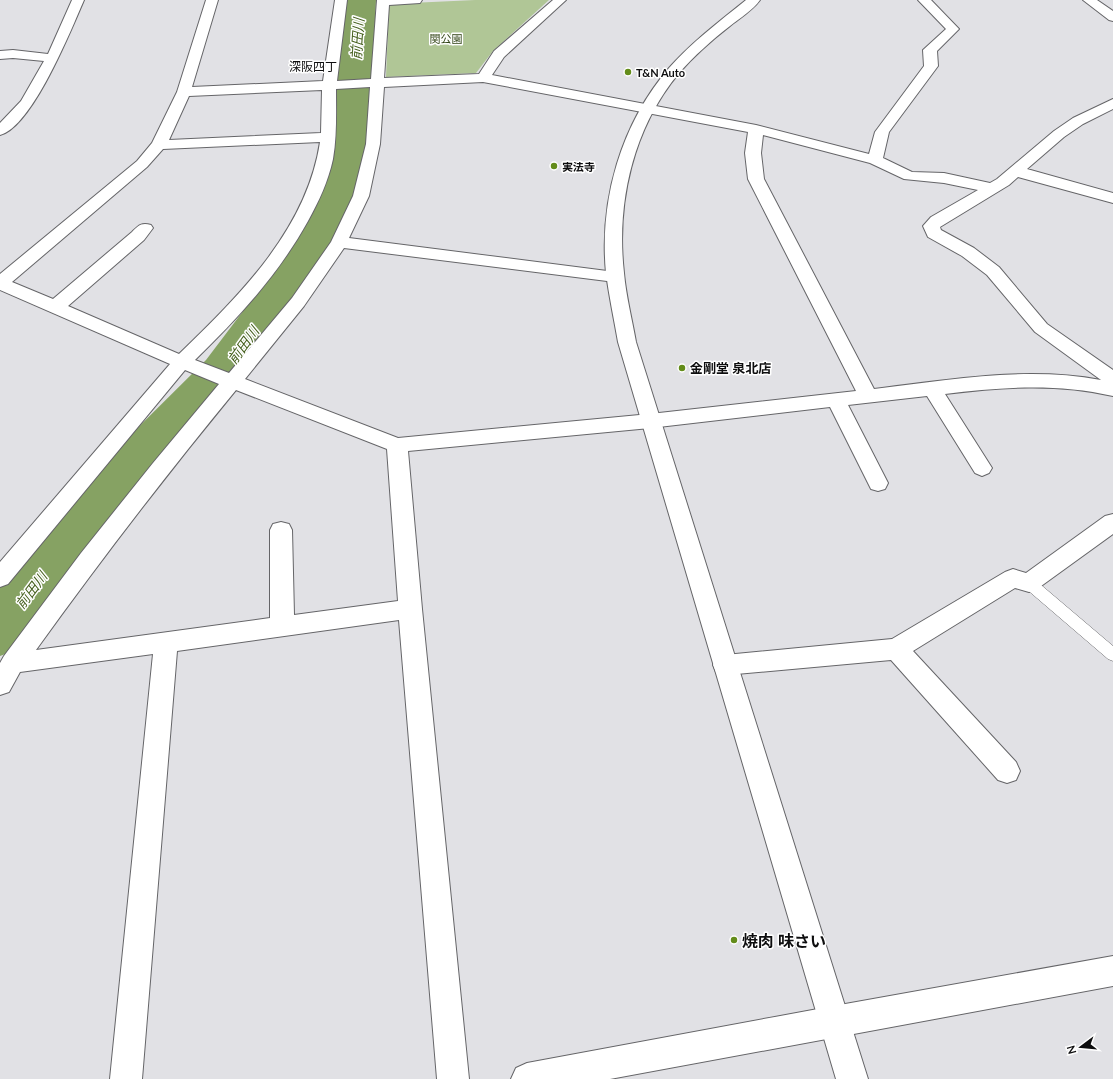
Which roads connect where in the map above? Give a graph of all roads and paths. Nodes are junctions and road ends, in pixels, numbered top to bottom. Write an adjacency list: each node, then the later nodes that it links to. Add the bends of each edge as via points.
1 (78, 0): 12 (street)
2 (212, 0): 16 (street)
3 (341, 0): 15 (street)
4 (416, 0): 9 (street)
5 (560, 0): 13 (street, via 500,54)
6 (754, 0): 18 (street, via 703,41 674,72)
7 (924, 0): 23 (street, via 953,29 930,50 931,66 882,132)
8 (1089, 0): 10 (street)
9 (383, 1): 14 (street)
10 (1113, 17)
11 (0, 55): 12 (street)
12 (52, 58): 20 (street, via 39,85)
13 (483, 78): 14 (street); 18 (street)
14 (376, 83): 15 (street); 28 (street, via 373,144 361,196)
15 (329, 86): 16 (street); 21 (street)
16 (184, 92): 22 (street)
17 (1113, 103): 24 (street, via 1101,116 1078,121 1059,134)
18 (646, 110): 19 (street); 29 (street, via 633,138 623,170 614,215)
19 (756, 129): 23 (street); 37 (street, via 753,154 756,179)
20 (0, 131)
21 (328, 137): 22 (street); 32 (street, via 325,159 314,193 294,231 268,271)
22 (159, 145): 30 (street, via 142,164)
23 (875, 160): 25 (street, via 909,176 944,178)
24 (1015, 171): 25 (street); 26 (street)
25 (992, 188): 33 (street, via 937,220 931,226 934,233 968,252 993,271 1041,328)
26 (1113, 198)
27 (145, 228): 31 (street)
28 (339, 242): 29 (street); 34 (street, via 298,302)
29 (615, 277): 39 (street, via 627,342)
30 (0, 283): 31 (street)
31 (55, 307): 32 (street)
32 (182, 362): 34 (street); 45 (street)
33 (1113, 379)
34 (232, 381): 40 (street); 52 (street, via 98,547)
35 (932, 389): 36 (street, via 1002,381 1046,381); 37 (street); 41 (street)
36 (1113, 389)
37 (868, 396): 38 (street)
38 (836, 400): 39 (street); 42 (street)
39 (650, 421): 40 (street); 53 (street)
40 (397, 446): 47 (street)
41 (982, 468)
42 (878, 483)
43 (1113, 522): 46 (street)
44 (281, 530): 48 (street)
45 (0, 578)
46 (1029, 582): 50 (street, via 1013,578); 51 (lane)
47 (410, 609): 48 (street); 59 (street)
48 (282, 626): 49 (street)
49 (166, 642): 52 (street); 58 (street)
50 (896, 649): 53 (street); 55 (street)
51 (1113, 655)
52 (12, 663): 54 (street)
53 (725, 665): 57 (street)
54 (0, 684)
55 (1007, 771)
56 (1113, 970): 57 (street)
57 (834, 1021): 60 (street); 61 (street)
58 (126, 1079)
59 (453, 1079)
60 (526, 1079)
61 (852, 1079)

